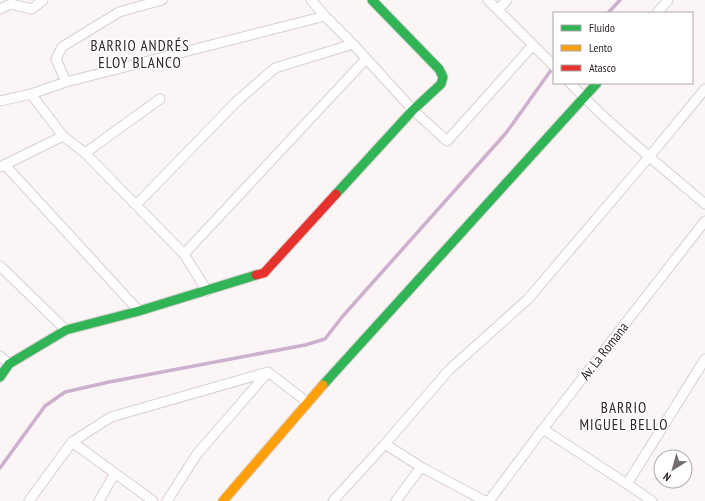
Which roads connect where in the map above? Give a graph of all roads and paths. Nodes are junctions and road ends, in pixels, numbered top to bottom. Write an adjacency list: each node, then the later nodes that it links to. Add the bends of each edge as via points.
1 (43, 0): 8 (street, via 32,9 11,4)
2 (162, 0): 16 (street, via 119,12 62,47 56,59)
3 (311, 0): 11 (street)
4 (372, 0): 24 (street, via 444,77 441,84)
5 (488, 0): 9 (street)
6 (507, 0): 9 (street)
7 (668, 0): 10 (street)
8 (0, 8)
9 (498, 10): 13 (street)
10 (658, 12)
11 (325, 16): 12 (street); 16 (street)
12 (353, 44): 14 (street); 30 (street, via 275,68 236,102)
13 (533, 45): 15 (street); 24 (street, via 447,141)
14 (366, 59): 24 (street); 32 (street)
15 (553, 65)
16 (66, 82): 20 (street)
17 (571, 84): 21 (street)
18 (596, 84): 21 (street)
19 (705, 89): 27 (street)
20 (31, 94): 23 (street); 25 (street)
21 (584, 98): 27 (street); 42 (street)
22 (160, 99): 26 (street)
23 (0, 101)
24 (413, 110): 34 (street, via 264,273)
25 (63, 136): 26 (street); 28 (street)
26 (85, 153): 30 (street)
27 (649, 157): 29 (street); 45 (street, via 528,299 449,370)
28 (2, 166): 35 (street)
29 (705, 204)
30 (136, 205): 32 (street)
31 (705, 221): 43 (street, Av. La Romana)
32 (184, 254): 34 (street)
33 (0, 266): 36 (street)
34 (207, 291): 35 (street)
35 (139, 311): 36 (street)
36 (66, 330): 39 (street)
37 (0, 356): 39 (street)
38 (705, 359): 48 (street)
39 (9, 364): 41 (street)
40 (268, 372): 42 (street); 44 (street, via 111,417); 52 (street, via 197,454)
41 (0, 377)
42 (307, 402): 53 (street)
43 (543, 430): 48 (street); 57 (street, Av. La Romana)
44 (72, 442): 47 (street); 49 (street)
45 (385, 444): 46 (street); 54 (street)
46 (421, 466): 55 (street); 56 (street)
47 (115, 473): 50 (street); 51 (street)
48 (627, 484): 58 (street)
49 (29, 501)
50 (99, 501)
51 (153, 501)
52 (167, 501)
53 (223, 501)
54 (333, 501)
55 (396, 501)
56 (485, 501)
57 (489, 501)
58 (652, 501)

